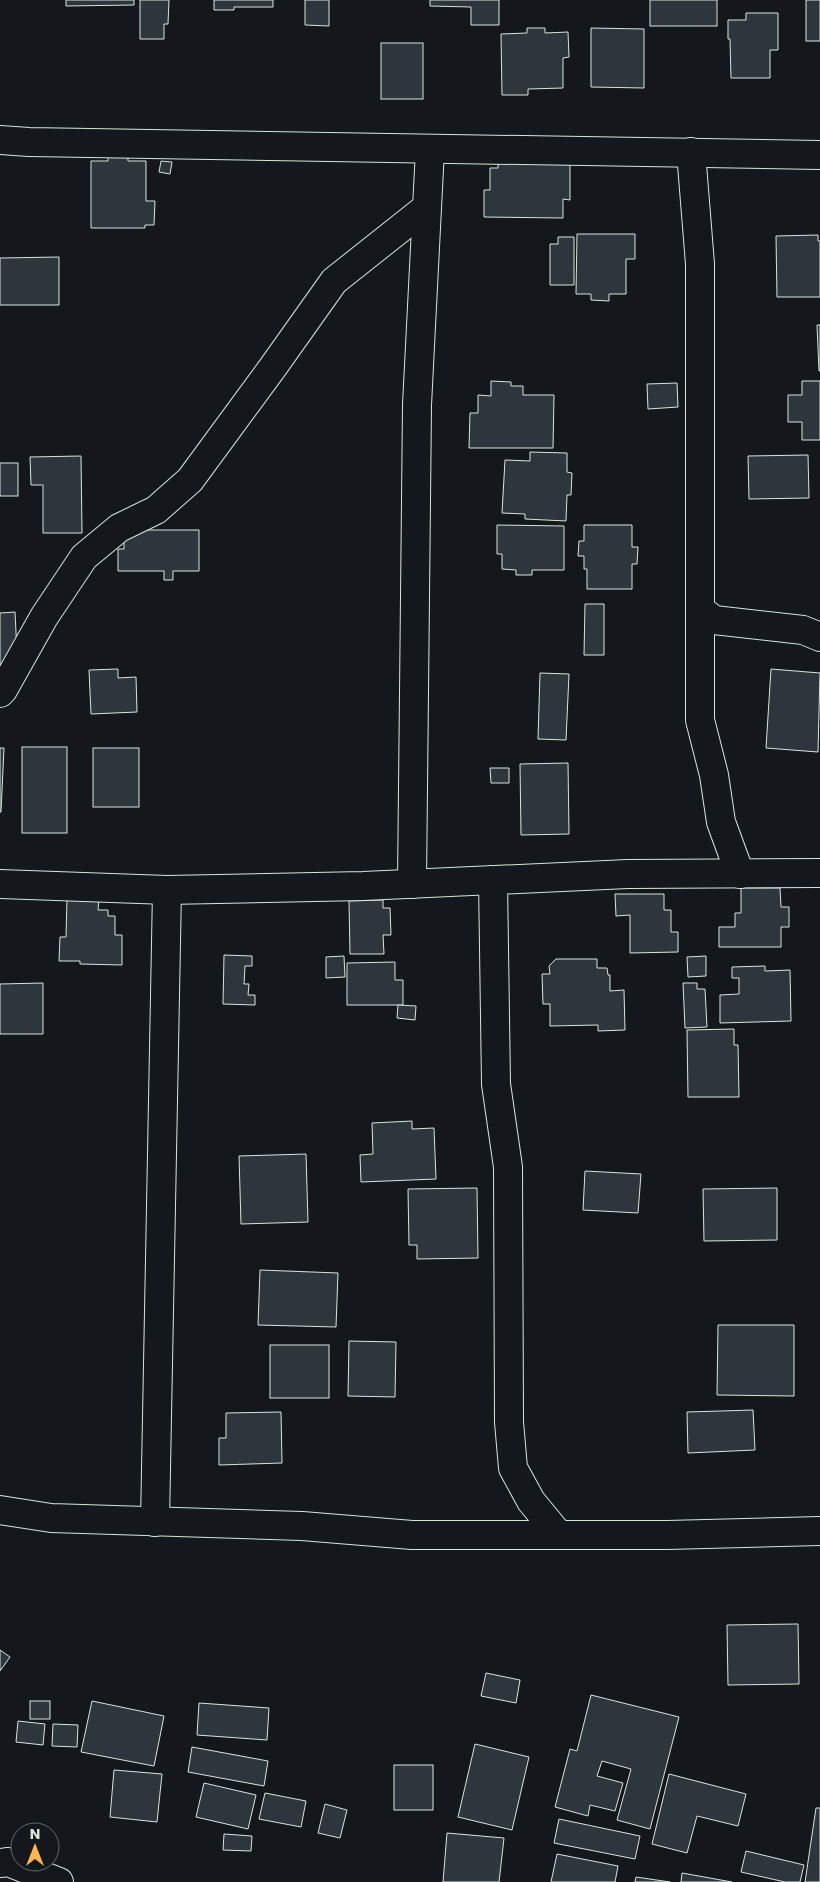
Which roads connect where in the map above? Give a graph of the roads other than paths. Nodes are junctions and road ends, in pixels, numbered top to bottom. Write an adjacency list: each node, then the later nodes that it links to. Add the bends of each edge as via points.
1 (0, 140): 2 (street)
2 (430, 149): 3 (street); 5 (street)
3 (691, 152): 4 (street); 6 (street, via 700,264)
4 (820, 155)
5 (426, 208): 8 (street, via 334,281 190,480 156,510 119,528 84,557 44,617); 13 (street, via 417,405)
6 (700, 609): 7 (street, via 714,620 803,630); 10 (street, via 700,720 714,775 721,822)
7 (820, 637)
8 (0, 693)
9 (820, 873): 10 (street)
10 (740, 874): 11 (street, via 628,874)
11 (493, 880): 13 (street); 18 (street, via 496,1084 508,1167 509,1422 513,1468 531,1500)
12 (0, 884): 14 (street)
13 (412, 884): 14 (street)
14 (167, 890): 16 (street)
15 (0, 1510): 16 (street, via 51,1518)
16 (155, 1522): 18 (street, via 302,1526 412,1535)
17 (820, 1531): 18 (street)
18 (558, 1535)
19 (0, 1863): 20 (street, via 8,1862)
20 (59, 1882)

